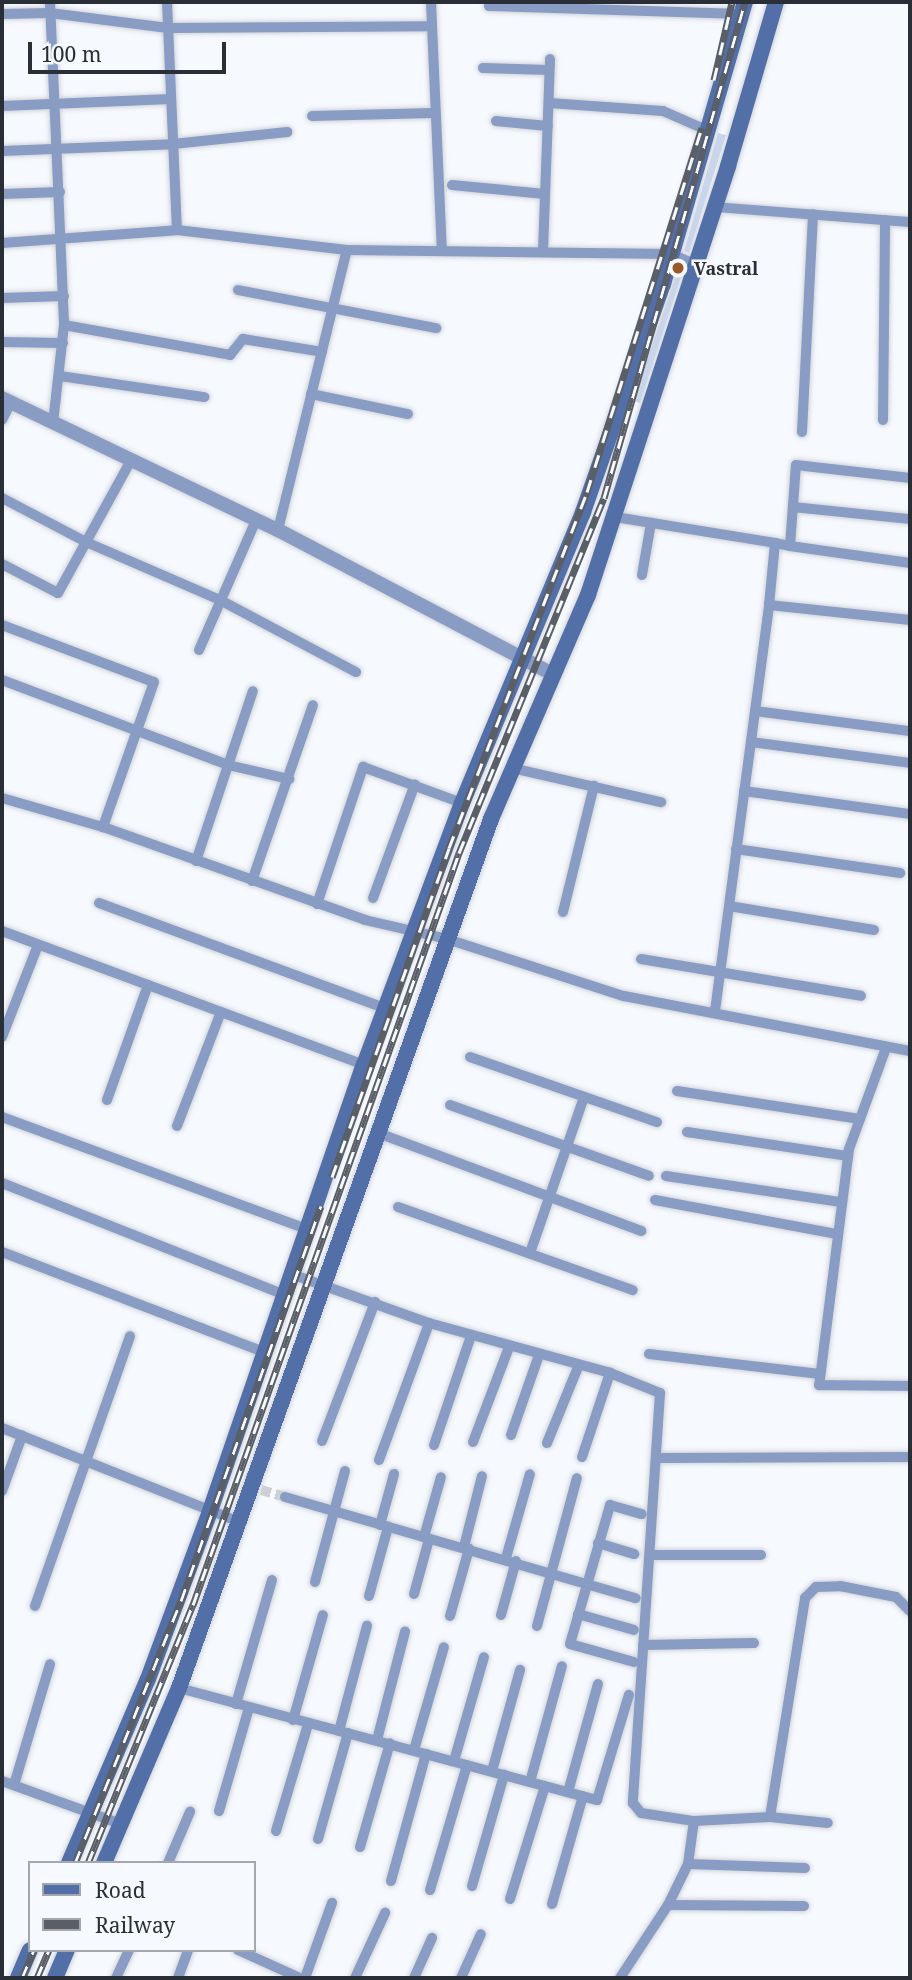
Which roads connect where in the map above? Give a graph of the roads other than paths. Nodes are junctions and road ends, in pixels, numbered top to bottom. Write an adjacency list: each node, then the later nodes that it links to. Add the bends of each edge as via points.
1 (167, 2): 9 (street)
2 (431, 2): 8 (street)
3 (776, 2): 28 (main road)
4 (489, 6): 6 (street)
5 (50, 7): 7 (street); 9 (street); 13 (street)
6 (743, 8): 38 (main road)
7 (2, 13)
8 (432, 26): 9 (street); 15 (street)
9 (168, 28): 11 (street)
10 (483, 68): 12 (street, via 550,64)
11 (171, 99): 13 (street); 21 (street)
12 (549, 103): 18 (street); 19 (street, via 663,111)
13 (55, 104): 14 (street); 22 (street)
14 (2, 106)
15 (433, 113): 16 (street); 36 (street)
16 (312, 116)
17 (496, 121): 18 (street)
18 (548, 125): 27 (street)
19 (702, 128)
20 (287, 132): 21 (street)
21 (173, 144): 22 (street); 32 (street)
22 (58, 150): 23 (street); 25 (street)
23 (2, 151)
24 (452, 185): 27 (street)
25 (60, 192): 26 (street); 33 (street)
26 (2, 194)
27 (545, 194): 37 (street)
28 (715, 206): 29 (street); 39 (main road)
29 (813, 214): 30 (street); 57 (street)
30 (886, 220): 31 (street); 55 (street)
31 (910, 222)
32 (177, 230): 33 (street); 35 (street)
33 (63, 242): 34 (street); 41 (street)
34 (2, 243)
35 (347, 250): 36 (street); 43 (street)
36 (442, 250): 37 (street)
37 (543, 251): 38 (street)
38 (671, 254): 39 (street); 78 (main road)
39 (696, 265): 62 (main road)
40 (237, 290): 43 (street)
41 (64, 296): 42 (street); 44 (street)
42 (2, 298)
43 (333, 307): 45 (street); 48 (street)
44 (64, 325): 47 (street); 48 (street, via 230,355 243,339)
45 (436, 328)
46 (2, 342): 47 (street)
47 (63, 343): 49 (street)
48 (322, 352): 50 (street)
49 (60, 376): 51 (street); 56 (street)
50 (311, 394): 53 (street); 66 (street)
51 (204, 397)
52 (6, 400): 54 (street); 56 (street)
53 (408, 414)
54 (2, 420)
55 (883, 421)
56 (53, 423): 58 (street)
57 (802, 432)
58 (131, 460): 64 (street); 67 (street)
59 (910, 478): 61 (street, via 796,465)
60 (2, 498): 67 (street)
61 (793, 507): 63 (street); 69 (street)
62 (615, 517): 65 (street); 80 (main road)
63 (910, 519)
64 (256, 520): 66 (street); 73 (street)
65 (651, 523): 68 (street); 72 (street)
66 (278, 530): 78 (street)
67 (86, 542): 71 (street, via 58,593); 73 (street)
68 (775, 543): 69 (street); 74 (street)
69 (790, 545): 70 (street)
70 (910, 563)
71 (2, 565)
72 (642, 575)
73 (220, 600): 77 (street); 79 (street)
74 (769, 605): 75 (street); 84 (street)
75 (910, 620)
76 (2, 625): 85 (street, via 155,682)
77 (198, 650)
78 (524, 662): 80 (street); 97 (main road)
79 (356, 672)
80 (554, 676): 90 (main road)
81 (2, 680): 85 (street)
82 (253, 691): 89 (street)
83 (313, 705): 91 (street)
84 (755, 711): 86 (street); 87 (street)
85 (138, 727): 89 (street); 99 (street)
86 (910, 731)
87 (751, 742): 88 (street); 94 (street)
88 (910, 763)
89 (228, 765): 91 (street); 101 (street)
90 (512, 768): 93 (street); 112 (main road)
91 (289, 779): 103 (street)
92 (415, 784): 97 (street); 104 (street); 106 (street, via 363,767)
93 (594, 786): 96 (street); 108 (street)
94 (744, 791): 98 (street); 100 (street)
95 (2, 798): 99 (street)
96 (661, 802)
97 (462, 803): 111 (main road)
98 (910, 814)
99 (103, 827): 101 (street)
100 (736, 849): 102 (street); 107 (street)
101 (196, 861): 103 (street)
102 (900, 873)
103 (252, 881): 106 (street)
104 (373, 898)
105 (99, 903): 118 (street)
106 (317, 904): 111 (street)
107 (729, 906): 109 (street); 115 (street)
108 (564, 912)
109 (874, 930)
110 (2, 932): 113 (street)
111 (416, 933): 112 (street); 118 (main road)
112 (447, 939): 119 (street, via 624,996); 135 (main road)
113 (38, 945): 116 (street); 121 (street)
114 (641, 959): 115 (street)
115 (719, 973): 117 (street); 119 (street)
116 (148, 985): 120 (street); 128 (street)
117 (861, 996)
118 (384, 1008): 125 (main road)
119 (715, 1011): 122 (street)
120 (221, 1012): 125 (street); 133 (street)
121 (2, 1037)
122 (886, 1048): 123 (street); 131 (street)
123 (910, 1051)
124 (470, 1057): 127 (street)
125 (364, 1065): 145 (main road)
126 (677, 1091): 131 (street)
127 (584, 1097): 132 (street); 136 (street)
128 (107, 1100)
129 (450, 1105): 136 (street)
130 (2, 1117): 145 (street)
131 (860, 1119): 137 (street)
132 (657, 1122)
133 (177, 1126)
134 (687, 1132): 137 (street)
135 (378, 1133): 141 (street); 151 (main road)
136 (567, 1146): 138 (street); 141 (street)
137 (848, 1156): 143 (street)
138 (649, 1176)
139 (666, 1176): 143 (street)
140 (2, 1183): 153 (street)
141 (550, 1199): 146 (street); 149 (street)
142 (655, 1199): 147 (street)
143 (841, 1202): 147 (street)
144 (398, 1207): 149 (street)
145 (309, 1230): 150 (main road)
146 (641, 1231)
147 (836, 1234): 164 (street)
148 (2, 1252): 159 (street)
149 (530, 1253): 152 (street)
150 (294, 1275): 151 (street); 153 (main road)
151 (324, 1285): 154 (street); 189 (main road, via 256,1488)
152 (632, 1290)
153 (285, 1295): 159 (main road)
154 (375, 1302): 155 (street); 169 (street)
155 (429, 1323): 157 (street); 177 (street)
156 (130, 1336): 175 (street)
157 (471, 1336): 158 (street); 172 (street)
158 (509, 1347): 161 (street); 170 (street)
159 (266, 1353): 186 (main road)
160 (649, 1354): 164 (street)
161 (539, 1355): 162 (street); 167 (street)
162 (578, 1367): 163 (street); 171 (street)
163 (610, 1373): 173 (street); 176 (street, via 660,1393)
164 (820, 1374): 165 (street, via 818,1385)
165 (910, 1385)
166 (2, 1428): 168 (street)
167 (511, 1435)
168 (22, 1436): 175 (street); 184 (street)
169 (322, 1441)
170 (473, 1442)
171 (548, 1443)
172 (434, 1445)
173 (582, 1457)
174 (910, 1457): 176 (street)
175 (84, 1458): 186 (street); 205 (street)
176 (658, 1458): 195 (street)
177 (379, 1460)
178 (345, 1471): 187 (street)
179 (394, 1474): 190 (street)
180 (530, 1474): 197 (street)
181 (482, 1476): 193 (street)
182 (441, 1477): 191 (street)
183 (577, 1478): 198 (street)
184 (2, 1491)
185 (285, 1497): 187 (street)
186 (211, 1511): 189 (street); 244 (main road)
187 (334, 1511): 190 (street); 200 (street)
188 (642, 1514): 192 (street, via 610,1505)
189 (239, 1522): 224 (main road)
190 (384, 1526): 191 (street); 203 (street)
191 (427, 1538): 193 (street); 202 (street)
192 (598, 1544): 194 (street); 201 (street)
193 (466, 1548): 197 (street); 210 (street)
194 (634, 1554)
195 (650, 1555): 196 (street); 216 (street)
196 (761, 1555)
197 (511, 1560): 198 (street); 209 (street)
198 (550, 1572): 201 (street); 212 (street)
199 (272, 1580): 226 (street)
200 (315, 1582)
201 (587, 1583): 204 (street); 207 (street)
202 (414, 1594)
203 (369, 1596)
204 (636, 1598)
205 (35, 1606)
206 (910, 1611): 247 (street, via 897,1597 840,1586 817,1587 805,1598)
207 (578, 1614): 213 (street); 219 (street, via 570,1644)
208 (323, 1615): 228 (street)
209 (501, 1615)
210 (450, 1616)
211 (367, 1626): 230 (street)
212 (537, 1626)
213 (634, 1630)
214 (405, 1632): 231 (street)
215 (754, 1643): 216 (street)
216 (643, 1645): 248 (street, via 633,1803 641,1813)
217 (444, 1647): 233 (street)
218 (484, 1657): 235 (street)
219 (634, 1662)
220 (50, 1664): 240 (street)
221 (562, 1666): 239 (street)
222 (520, 1670): 237 (street)
223 (598, 1684): 242 (street)
224 (179, 1688): 226 (street); 250 (main road)
225 (629, 1695): 243 (street, via 597,1800)
226 (236, 1704): 227 (street)
227 (249, 1707): 228 (street); 245 (street)
228 (293, 1720): 229 (street)
229 (308, 1724): 230 (street); 251 (street)
230 (344, 1732): 231 (street); 252 (street)
231 (377, 1740): 232 (street)
232 (390, 1743): 233 (street); 253 (street)
233 (414, 1750): 234 (street)
234 (426, 1754): 235 (street); 259 (street)
235 (454, 1761): 236 (street)
236 (467, 1765): 237 (street); 261 (street)
237 (498, 1773): 239 (street); 260 (street)
238 (2, 1782): 240 (street)
239 (530, 1782): 241 (street)
240 (14, 1785): 244 (street)
241 (545, 1786): 242 (street); 262 (street)
242 (568, 1792): 243 (street)
243 (583, 1796): 264 (street)
244 (92, 1811): 250 (street); 254 (main road)
245 (219, 1811)
246 (190, 1812): 256 (street)
247 (770, 1817): 248 (street); 249 (street)
248 (694, 1821): 257 (street)
249 (828, 1823)
250 (121, 1824): 255 (main road)
251 (276, 1831)
252 (318, 1839)
253 (360, 1847)
254 (70, 1861)
255 (105, 1861)
256 (169, 1861)
257 (688, 1864): 258 (street); 265 (street)
258 (804, 1868)
259 (391, 1881)
260 (472, 1886)
261 (430, 1889)
262 (510, 1899)
263 (332, 1903): 280 (street)
264 (552, 1905)
265 (668, 1905): 266 (street); 284 (street)
266 (804, 1906)
267 (385, 1913): 281 (street)
268 (481, 1934): 283 (street)
269 (432, 1938): 282 (street)
270 (29, 1952): 275 (main road)
271 (66, 1952): 276 (main road)
272 (128, 1952): 277 (street)
273 (187, 1952): 278 (street)
274 (242, 1952): 279 (street)
275 (18, 1978)
276 (55, 1978)
277 (116, 1978)
278 (178, 1978)
279 (300, 1978)
280 (305, 1978)
281 (355, 1978)
282 (414, 1978)
283 (461, 1978)
284 (620, 1978)

